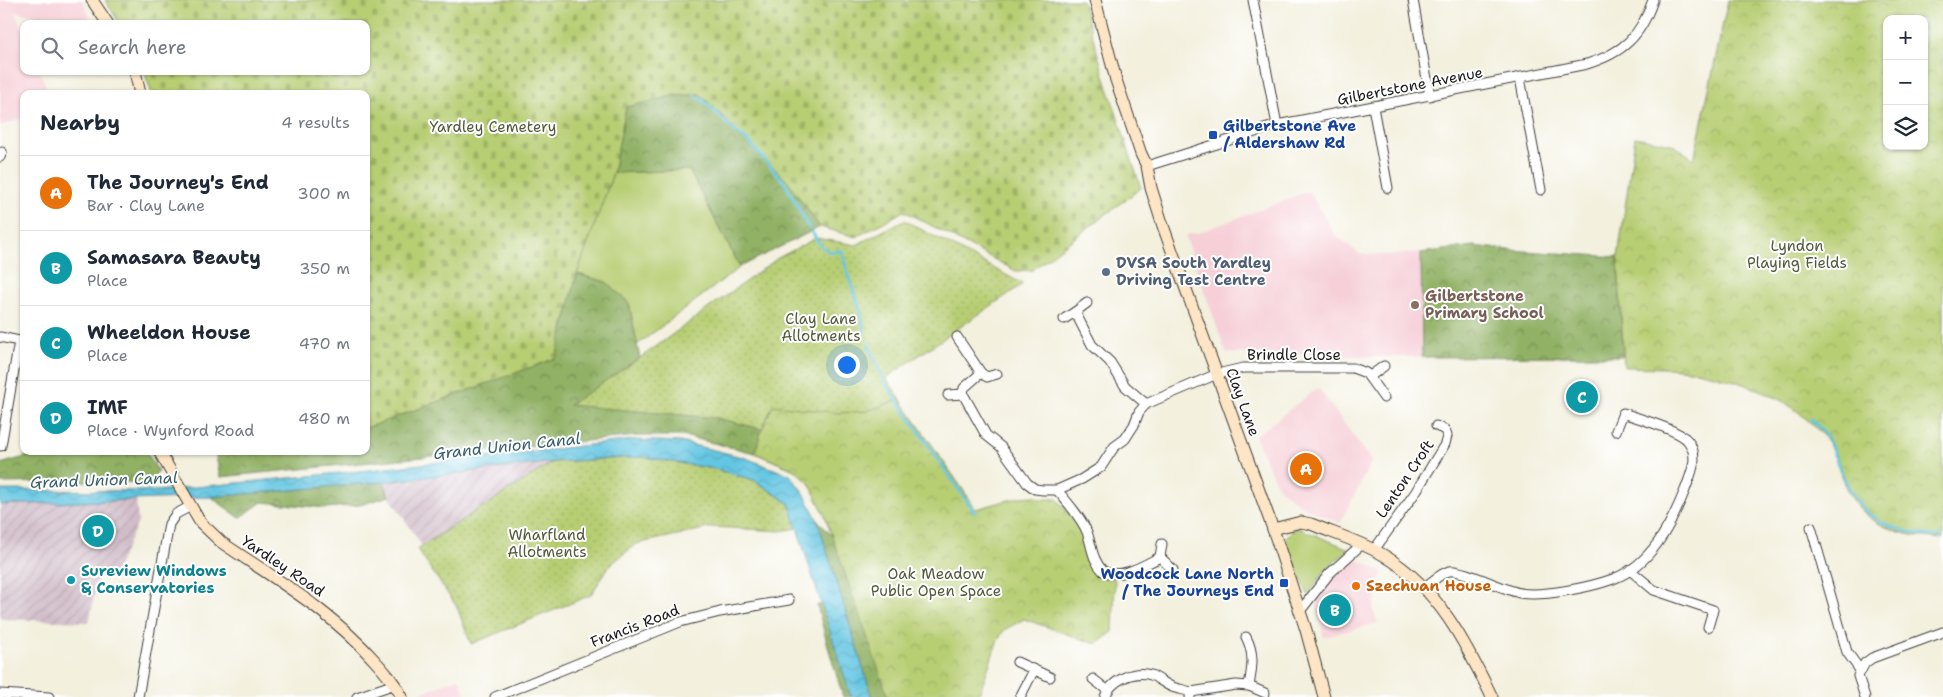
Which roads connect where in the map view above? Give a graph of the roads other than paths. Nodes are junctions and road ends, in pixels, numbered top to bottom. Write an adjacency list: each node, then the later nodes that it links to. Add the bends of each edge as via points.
1 (92, 0): 6 (street)
2 (1095, 0): 13 (street, Clay Lane, via 1116,80)
3 (1254, 0): 12 (street)
4 (1414, 0): 10 (street)
5 (1653, 0): 8 (street, Gilbertstone Avenue, via 1639,31 1622,49 1587,64)
6 (105, 20)
7 (136, 75): 9 (street)
8 (1520, 78): 10 (street, Gilbertstone Avenue); 15 (street)
9 (139, 90)
10 (1430, 96): 11 (street, Gilbertstone Avenue)
11 (1373, 108): 12 (street, Gilbertstone Avenue); 14 (street)
12 (1277, 126): 13 (street, Gilbertstone Avenue)
13 (1147, 166): 26 (street, Clay Lane, via 1162,226)
14 (1388, 188)
15 (1541, 190)
16 (1087, 303): 17 (street)
17 (1075, 312): 18 (street); 31 (street, via 1092,345 1110,362 1125,386)
18 (1064, 319)
19 (0, 337): 21 (street)
20 (956, 337): 24 (street)
21 (20, 342)
22 (20, 347): 34 (street)
23 (1384, 366): 27 (street)
24 (980, 373): 25 (street, via 987,377); 28 (street)
25 (997, 374)
26 (1217, 374): 27 (street, Brindle Close, via 1242,368 1353,368); 31 (street, Brindle Close); 39 (street, Clay Lane)
27 (1369, 377): 30 (street)
28 (962, 394): 29 (street); 36 (street, via 980,427 1001,447 1027,483 1036,488)
29 (948, 395)
30 (1384, 398)
31 (1146, 404): 36 (street, via 1125,439 1114,447 1101,466)
32 (1436, 426): 42 (street, Lenton Croft, via 1445,430 1445,444)
33 (1616, 431): 45 (street, via 1623,413 1684,435 1695,458 1675,515 1659,540)
34 (1, 446)
35 (161, 455): 37 (street, Yardley Road)
36 (1057, 490): 43 (street, via 1086,531 1091,551 1103,571 1108,574 1125,573)
37 (190, 505): 57 (street, Yardley Road, via 200,522 221,542 322,610 360,644); 64 (street, via 176,514 169,524)
38 (1811, 527): 54 (street, via 1846,652)
39 (1273, 529): 41 (street, via 1301,522); 48 (street, Clay Lane)
40 (1162, 544): 43 (street)
41 (1361, 545): 42 (street); 48 (street, via 1329,574)
42 (1374, 550): 46 (street, via 1396,563)
43 (1160, 557): 44 (street)
44 (1172, 570)
45 (1630, 570): 46 (street, via 1614,579 1588,586 1535,593 1513,591 1466,573 1450,571); 49 (street, via 1654,590 1713,610)
46 (1424, 588): 70 (street, via 1465,642)
47 (789, 600): 67 (street, Francis Road, via 680,622)
48 (1300, 611): 69 (street, Clay Lane)
49 (1708, 627)
50 (1943, 632): 54 (street, via 1872,658)
51 (1246, 638): 58 (street, via 1254,659)
52 (1018, 662): 53 (street)
53 (1034, 670): 55 (street); 68 (street)
54 (1860, 670): 71 (street, via 1858,676)
55 (1050, 678)
56 (1093, 679): 61 (street)
57 (395, 684): 65 (street); 66 (street, Yardley Road)
58 (1249, 686): 59 (street); 62 (street, via 1236,685)
59 (1265, 693)
60 (0, 694): 63 (street)
61 (1106, 694): 62 (street, via 1115,682 1140,674 1151,675)
62 (1191, 695)
63 (48, 697)
64 (138, 697)
65 (357, 697)
66 (402, 697)
67 (496, 697)
68 (1020, 697)
69 (1324, 697)
70 (1492, 697)
71 (1865, 697)

